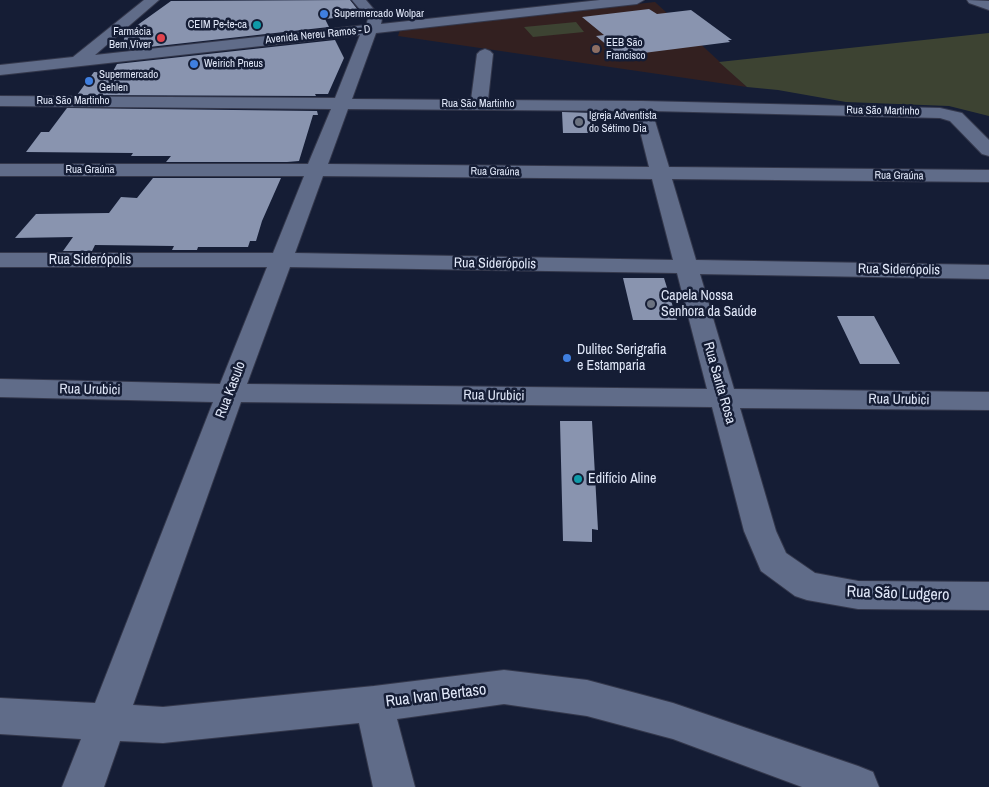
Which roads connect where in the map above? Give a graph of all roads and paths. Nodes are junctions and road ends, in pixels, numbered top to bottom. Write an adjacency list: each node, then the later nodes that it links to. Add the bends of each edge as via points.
1 (152, 0): 9 (street)
2 (359, 0): 7 (street, via 375,19)
3 (578, 0): 7 (street, Avenida Nereu Ramos - D)
4 (637, 0): 7 (street, Avenida Nereu Ramos - D)
5 (974, 0): 6 (street)
6 (989, 6)
7 (373, 26): 9 (street, Avenida Nereu Ramos - D); 14 (street, Rua Kasulo)
8 (485, 54): 15 (street)
9 (82, 57): 10 (street, Avenida Nereu Ramos - D)
10 (47, 61): 11 (street, Avenida Nereu Ramos - D); 12 (street, Avenida Nereu Ramos - D); 13 (street)
11 (0, 62)
12 (0, 70)
13 (3, 103): 14 (street, Rua São Martinho)
14 (342, 103): 15 (street, Rua São Martinho); 19 (street, Rua Kasulo)
15 (479, 104): 16 (street, Rua São Martinho)
16 (642, 106): 17 (street, Rua São Martinho, via 940,113 956,117); 20 (street, Rua Santa Rosa)
17 (989, 150)
18 (0, 170): 19 (street, Rua Graúna)
19 (316, 170): 20 (street, Rua Graúna); 23 (street, Rua Kasulo)
20 (660, 174): 21 (street, Rua Graúna); 24 (street, Rua Santa Rosa)
21 (989, 176)
22 (0, 260): 23 (street, Rua Siderópolis)
23 (281, 260): 24 (street, Rua Siderópolis); 27 (street, Rua Kasulo)
24 (686, 268): 25 (street, Rua Siderópolis); 28 (street, Rua Santa Rosa)
25 (989, 272)
26 (0, 388): 27 (street, Rua Urubici)
27 (230, 393): 28 (street, Rua Urubici); 34 (street, Rua Kasulo)
28 (723, 398): 29 (street, Rua Urubici); 30 (street, Rua Santa Rosa, via 760,531 773,562)
29 (989, 401)
30 (807, 586): 31 (street, Rua São Ludgero, via 858,595)
31 (989, 596)
32 (374, 704): 34 (street, Rua Ivan Bertaso, via 163,725); 36 (street); 37 (street, Rua Ivan Bertaso, via 504,687 587,698 673,721)
33 (0, 716): 34 (street, Rua Ivan Bertaso)
34 (108, 722): 35 (street, Rua Kasulo)
35 (83, 787)
36 (394, 787)
37 (858, 787)

